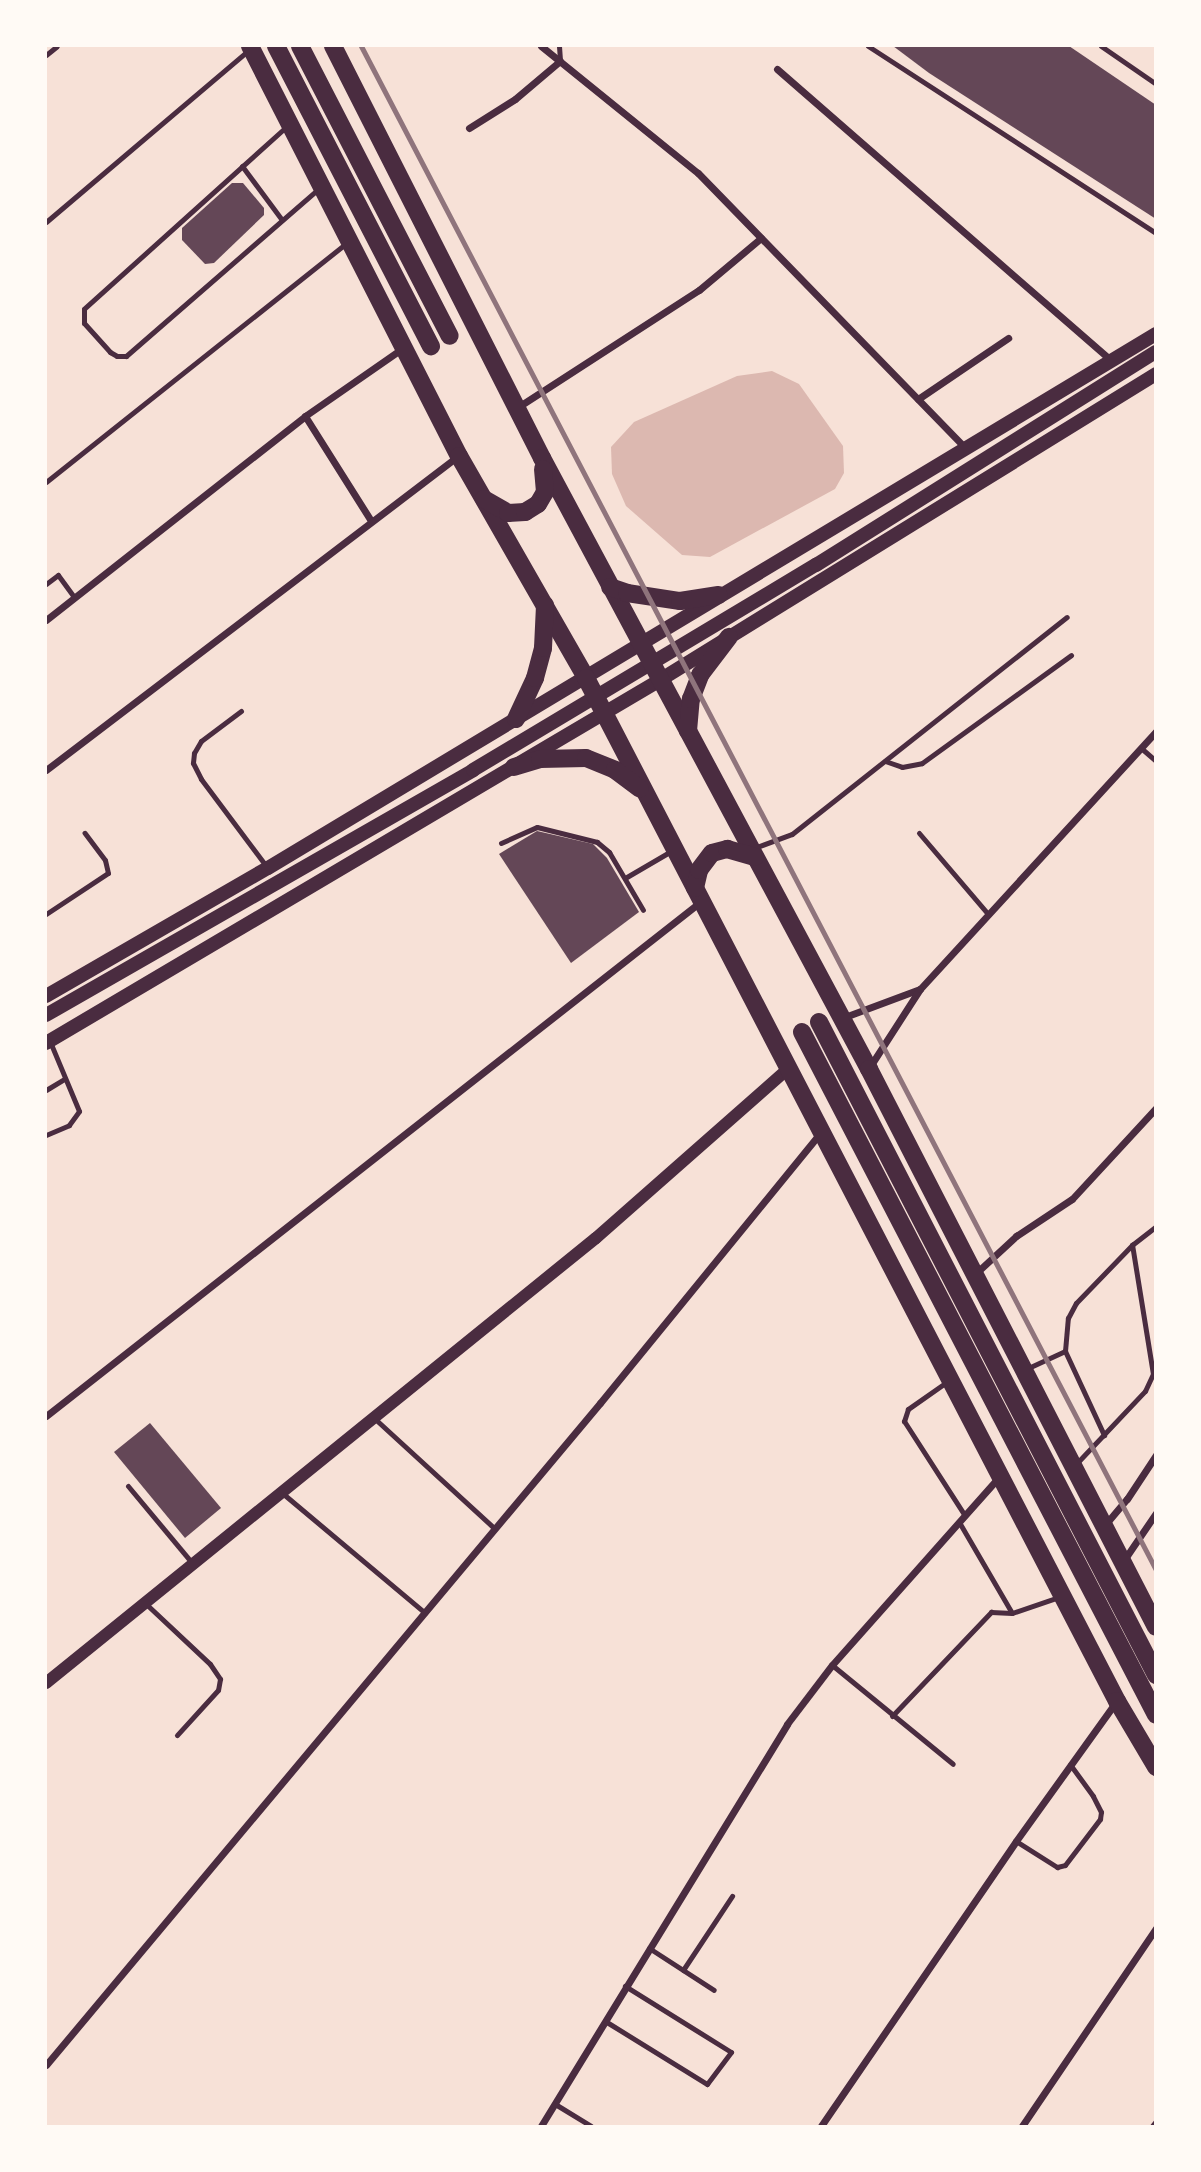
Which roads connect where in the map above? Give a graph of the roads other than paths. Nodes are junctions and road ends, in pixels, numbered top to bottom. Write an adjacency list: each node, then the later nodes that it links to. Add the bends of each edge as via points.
1 (57, 46): 10 (lane)
2 (276, 46): 26 (main road)
3 (300, 46): 24 (main road)
4 (333, 46): 32 (main road)
5 (541, 46): 11 (street)
6 (559, 46): 11 (lane)
7 (869, 46): 20 (lane)
8 (1101, 46): 13 (lane)
9 (250, 47): 14 (main road); 19 (lane)
10 (46, 55)
11 (560, 61): 15 (street, via 490,118); 21 (street, via 698,173)
12 (777, 69): 29 (street)
13 (1156, 84)
14 (290, 123): 16 (lane); 17 (main road)
15 (469, 128)
16 (242, 166): 18 (lane); 18 (lane, via 85,309 84,323 110,352 126,356)
17 (321, 186): 18 (lane); 22 (main road)
18 (282, 220)
19 (46, 222)
20 (1156, 233)
21 (761, 238): 31 (street); 32 (street, via 699,290)
22 (350, 240): 27 (main road); 37 (lane)
23 (1156, 334): 29 (main road)
24 (450, 336)
25 (1008, 338): 31 (street)
26 (431, 346)
27 (403, 348): 33 (street); 35 (main road)
28 (1156, 352): 80 (main road, via 816,565 497,756)
29 (1112, 360): 34 (main road)
30 (1156, 374): 43 (main road)
31 (918, 399): 34 (street)
32 (516, 408): 36 (main road)
33 (304, 416): 39 (street); 45 (street)
34 (965, 449): 40 (main road)
35 (459, 456): 38 (main road); 39 (street)
36 (542, 458): 38 (main road, via 545,492 538,504 525,512 508,513); 42 (main road)
37 (46, 482)
38 (482, 498): 46 (main road)
39 (371, 521): 63 (street)
40 (782, 558): 43 (main road, via 770,572 769,589 784,597); 44 (main road)
41 (46, 584): 45 (lane, via 58,575)
42 (610, 587): 44 (main road, via 666,599); 50 (main road)
43 (803, 592): 49 (main road)
44 (719, 595): 50 (main road)
45 (75, 597): 48 (street)
46 (545, 605): 52 (main road); 56 (main road, via 535,678)
47 (1068, 617): 60 (lane)
48 (46, 620)
49 (729, 637): 53 (main road); 57 (main road, via 700,675 691,699)
50 (640, 644): 52 (main road); 53 (main road)
51 (1071, 655): 60 (lane, via 922,763 902,767)
52 (586, 678): 55 (main road); 56 (main road)
53 (660, 680): 55 (main road); 57 (main road)
54 (241, 711): 72 (lane, via 201,741 193,763)
55 (604, 713): 62 (main road); 64 (main road)
56 (516, 719): 65 (main road)
57 (688, 731): 71 (main road)
58 (1156, 731): 59 (street)
59 (1141, 748): 61 (lane); 77 (street)
60 (885, 761): 71 (lane, via 792,834)
61 (1156, 761)
62 (514, 767): 64 (main road, via 540,760 586,758); 69 (main road)
63 (46, 770)
64 (643, 790): 70 (main road)
65 (358, 814): 69 (main road, via 380,816 385,822 386,834); 72 (main road)
66 (85, 833): 76 (lane, via 105,860 108,873)
67 (919, 833): 77 (lane)
68 (501, 843): 73 (lane, via 537,827 552,829 597,842)
69 (377, 848): 84 (main road)
70 (675, 849): 73 (lane); 74 (main road)
71 (753, 853): 74 (main road, via 727,849 712,853 703,861); 81 (main road)
72 (268, 868): 79 (main road)
73 (625, 878): 75 (lane)
74 (698, 895): 85 (main road); 98 (street)
75 (643, 910)
76 (46, 914)
77 (988, 914): 78 (street)
78 (920, 989): 81 (street); 86 (street)
79 (46, 996)
80 (46, 1015)
81 (841, 1018): 86 (main road)
82 (819, 1022): 119 (main road)
83 (802, 1032): 122 (main road)
84 (48, 1042): 87 (lane)
85 (790, 1067): 90 (main road); 99 (street, via 596,1238)
86 (869, 1069): 94 (main road)
87 (64, 1079): 88 (lane); 91 (lane, via 79,1105 78,1116)
88 (46, 1090)
89 (1156, 1108): 94 (street, via 1072,1199 1016,1236)
90 (822, 1131): 97 (main road); 110 (street)
91 (46, 1135)
92 (1156, 1226): 93 (lane)
93 (1132, 1245): 95 (lane, via 1076,1303 1068,1318); 100 (lane, via 1153,1374 1145,1391)
94 (974, 1275): 96 (main road)
95 (1065, 1351): 96 (lane); 100 (lane)
96 (1023, 1371): 102 (main road)
97 (951, 1379): 103 (main road); 107 (lane, via 908,1409 904,1421)
98 (46, 1416)
99 (374, 1418): 105 (street); 110 (lane)
100 (1104, 1435): 102 (lane)
101 (1156, 1455): 109 (street)
102 (1073, 1467): 109 (main road)
103 (1001, 1475): 107 (street); 113 (main road)
104 (128, 1486): 112 (lane)
105 (281, 1492): 112 (street); 115 (lane)
106 (1156, 1513): 111 (street)
107 (964, 1514): 108 (street)
108 (958, 1521): 116 (lane); 118 (street)
109 (1103, 1527): 111 (main road)
110 (495, 1529): 115 (street)
111 (1122, 1563): 117 (main road)
112 (193, 1564): 114 (street)
113 (1062, 1596): 116 (lane); 121 (main road)
114 (145, 1603): 120 (street); 124 (lane, via 220,1679 218,1690)
115 (425, 1613): 136 (street)
116 (1012, 1613): 123 (lane, via 991,1612)
117 (1156, 1627)
118 (832, 1665): 123 (lane); 131 (street, via 787,1724)
119 (1156, 1675)
120 (46, 1684)
121 (1117, 1701): 126 (street); 127 (main road)
122 (1156, 1715)
123 (892, 1716): 125 (lane)
124 (177, 1735)
125 (953, 1764)
126 (1070, 1764): 128 (street); 128 (lane, via 1093,1796 1100,1819 1065,1865 1057,1867)
127 (1156, 1767)
128 (1016, 1841): 141 (street)
129 (732, 1896): 132 (lane)
130 (1156, 1928): 142 (street)
131 (649, 1948): 132 (lane); 133 (street)
132 (683, 1970): 134 (lane)
133 (625, 1986): 135 (street); 135 (lane, via 730,2052 707,2084)
134 (714, 1990)
135 (605, 2021): 137 (street)
136 (46, 2065)
137 (555, 2104): 139 (street); 140 (lane)
138 (1156, 2122): 143 (lane)
139 (541, 2126)
140 (591, 2126)
141 (821, 2126)
142 (1022, 2126)
143 (1152, 2126)

